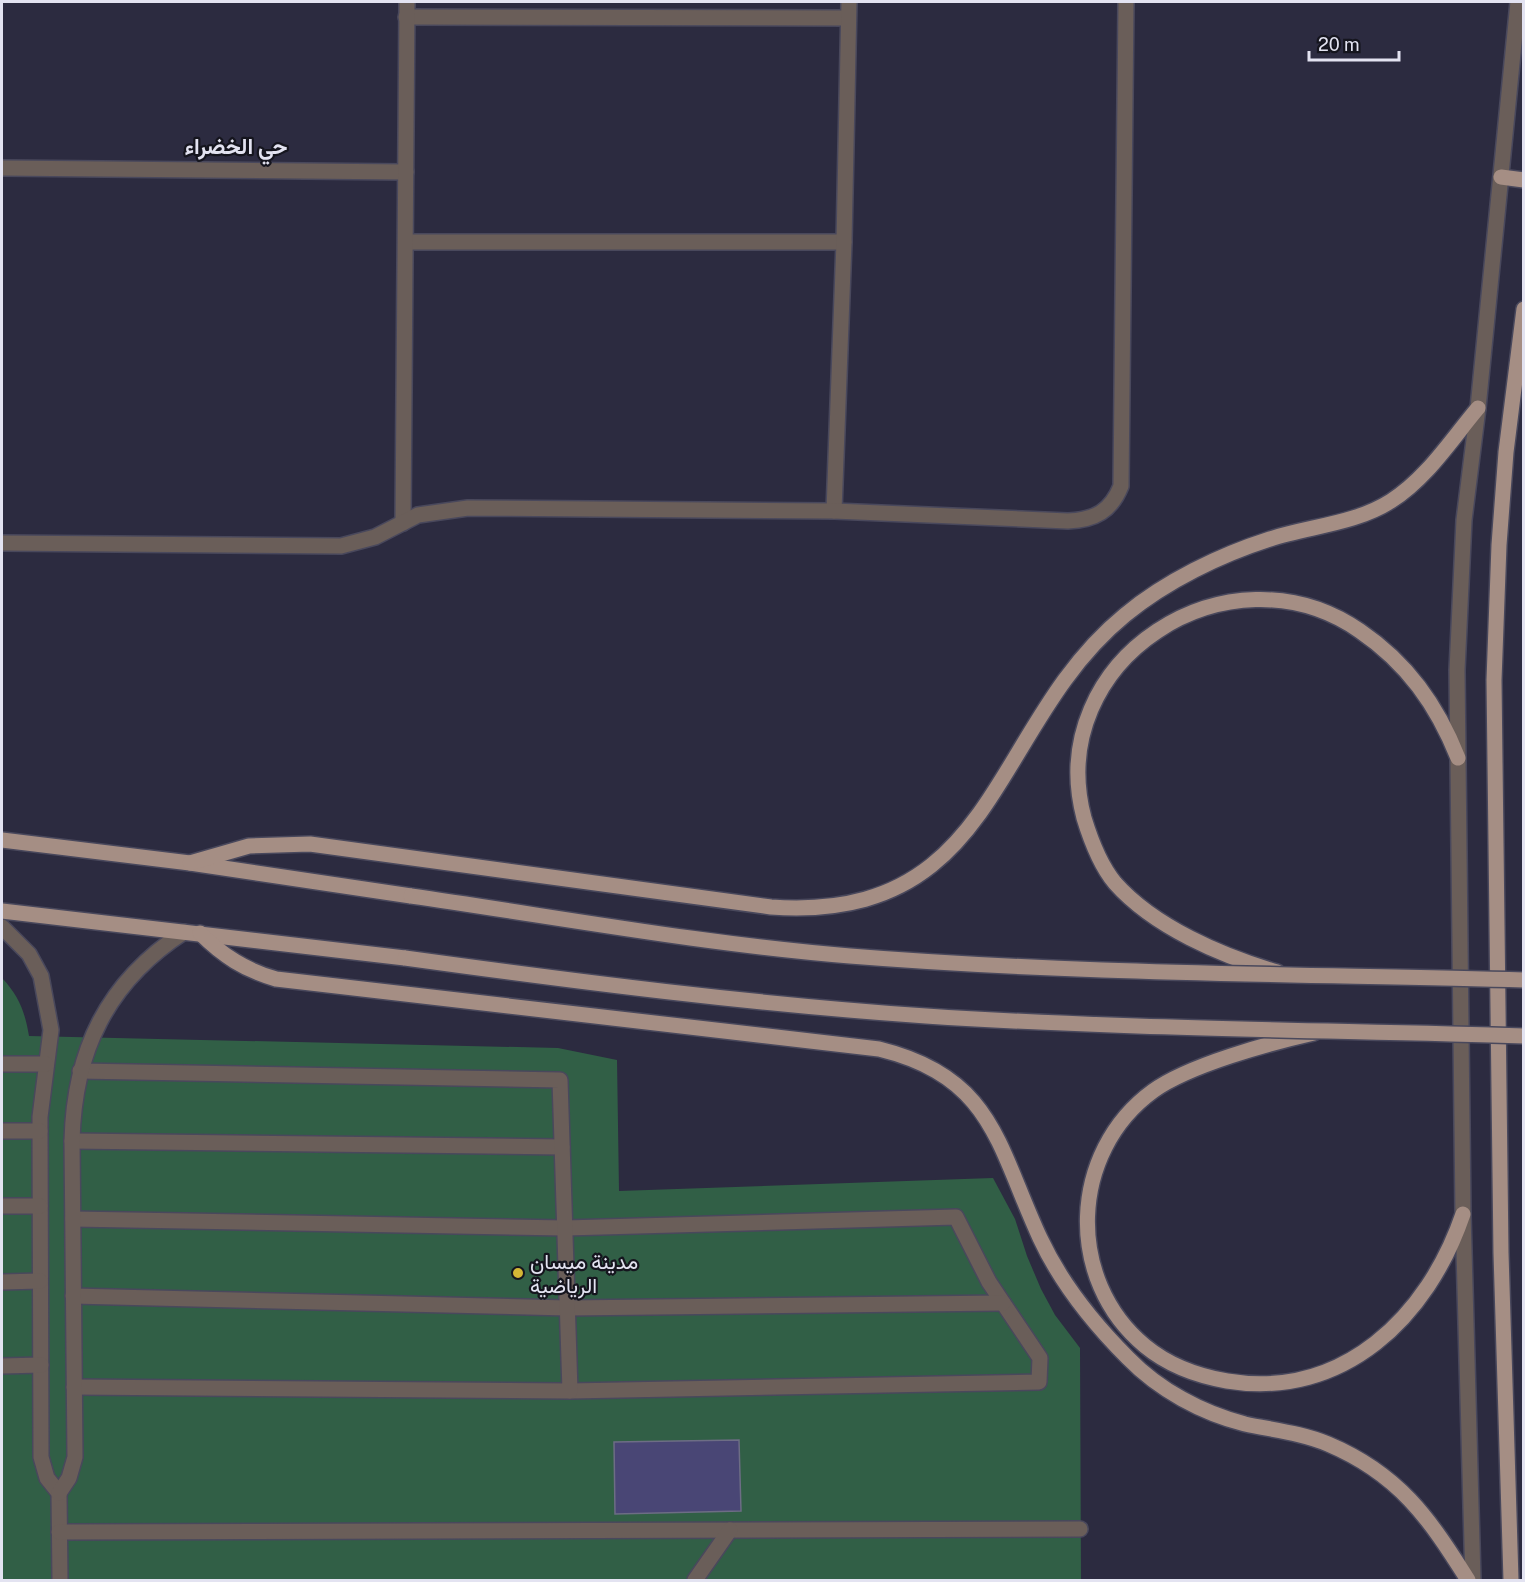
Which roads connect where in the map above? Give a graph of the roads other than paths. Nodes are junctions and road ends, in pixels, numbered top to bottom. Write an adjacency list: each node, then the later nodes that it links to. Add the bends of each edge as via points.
1 (641, 2): 6 (street)
2 (849, 2): 7 (street)
3 (1126, 2): 16 (street, via 1122,473 1116,497 1100,514 1079,520)
4 (1518, 2): 10 (street)
5 (406, 9): 6 (street); 9 (street)
6 (641, 18): 7 (street)
7 (848, 18): 13 (street)
8 (2, 168): 9 (street)
9 (406, 172): 12 (street)
10 (1501, 177): 11 (main road); 15 (street)
11 (1524, 180)
12 (406, 242): 13 (street); 17 (street)
13 (844, 242): 16 (street)
14 (1524, 309): 59 (main road, via 1502,510 1494,680 1501,1253)
15 (1478, 408): 19 (street, via 1458,596); 21 (main road, via 1423,475 1392,501 1355,518 1238,551 1161,590 1125,615 1088,652 1059,690 976,821 954,846 929,868 870,898 838,906 771,907 310,843 249,846)
16 (834, 511): 17 (street, via 461,508 418,515)
17 (403, 523): 18 (street, via 360,543 319,548)
18 (2, 543)
19 (1458, 758): 26 (main road, via 1448,732 1419,684 1376,642 1350,624 1308,605 1261,598 1217,603 1177,619 1139,644 1106,681 1093,706 1080,757 1081,807 1100,859 1116,883 1168,925 1223,954); 39 (street)
20 (2, 840): 21 (main road)
21 (190, 863): 26 (main road, bridge, via 683,937 848,956 1020,966)
22 (2, 911): 24 (main road)
23 (2, 927): 31 (street, via 29,954 41,976 51,1030)
24 (184, 932): 25 (main road); 32 (street, via 158,949 121,988 102,1016)
25 (200, 933): 28 (main road, bridge, via 610,987 802,1006 1075,1024); 57 (main road, via 236,964 276,979 879,1049 927,1065 956,1084 985,1114 1041,1240 1068,1284 1130,1361 1183,1400 1213,1414 1327,1443 1373,1468 1432,1523)
26 (1283, 973): 27 (main road, bridge)
27 (1524, 980)
28 (1329, 1030): 29 (main road, bridge); 39 (main road, bridge, via 1213,1063 1155,1089 1117,1125 1094,1168 1087,1212 1090,1257 1101,1289 1117,1316 1146,1347 1188,1371 1214,1379 1267,1384 1318,1377 1369,1348 1411,1311 1442,1265)
29 (1524, 1035)
30 (2, 1064): 31 (street)
31 (46, 1064): 34 (street)
32 (80, 1071): 35 (street, via 73,1104); 36 (street, via 560,1080)
33 (2, 1131): 34 (street)
34 (40, 1131): 38 (street)
35 (72, 1141): 36 (street); 40 (street)
36 (562, 1147): 41 (street)
37 (2, 1206): 38 (street)
38 (40, 1206): 42 (street)
39 (1463, 1214): 58 (street)
40 (73, 1218): 41 (street); 44 (street)
41 (565, 1228): 45 (street, via 956,1217); 46 (street)
42 (40, 1281): 43 (street); 47 (street)
43 (2, 1282)
44 (73, 1296): 46 (street); 49 (street)
45 (1003, 1303): 46 (street); 50 (street, via 1040,1358 1040,1382)
46 (567, 1308): 50 (street)
47 (41, 1365): 48 (street); 51 (street, via 41,1457 47,1478)
48 (2, 1366)
49 (74, 1387): 50 (street); 51 (street, via 75,1457 69,1478)
50 (570, 1391)
51 (59, 1493): 54 (street)
52 (1080, 1529): 53 (street)
53 (730, 1530): 54 (street); 56 (street)
54 (59, 1532): 55 (street)
55 (60, 1581)
56 (695, 1581)
57 (1468, 1581)
58 (1473, 1581)
59 (1511, 1581)

